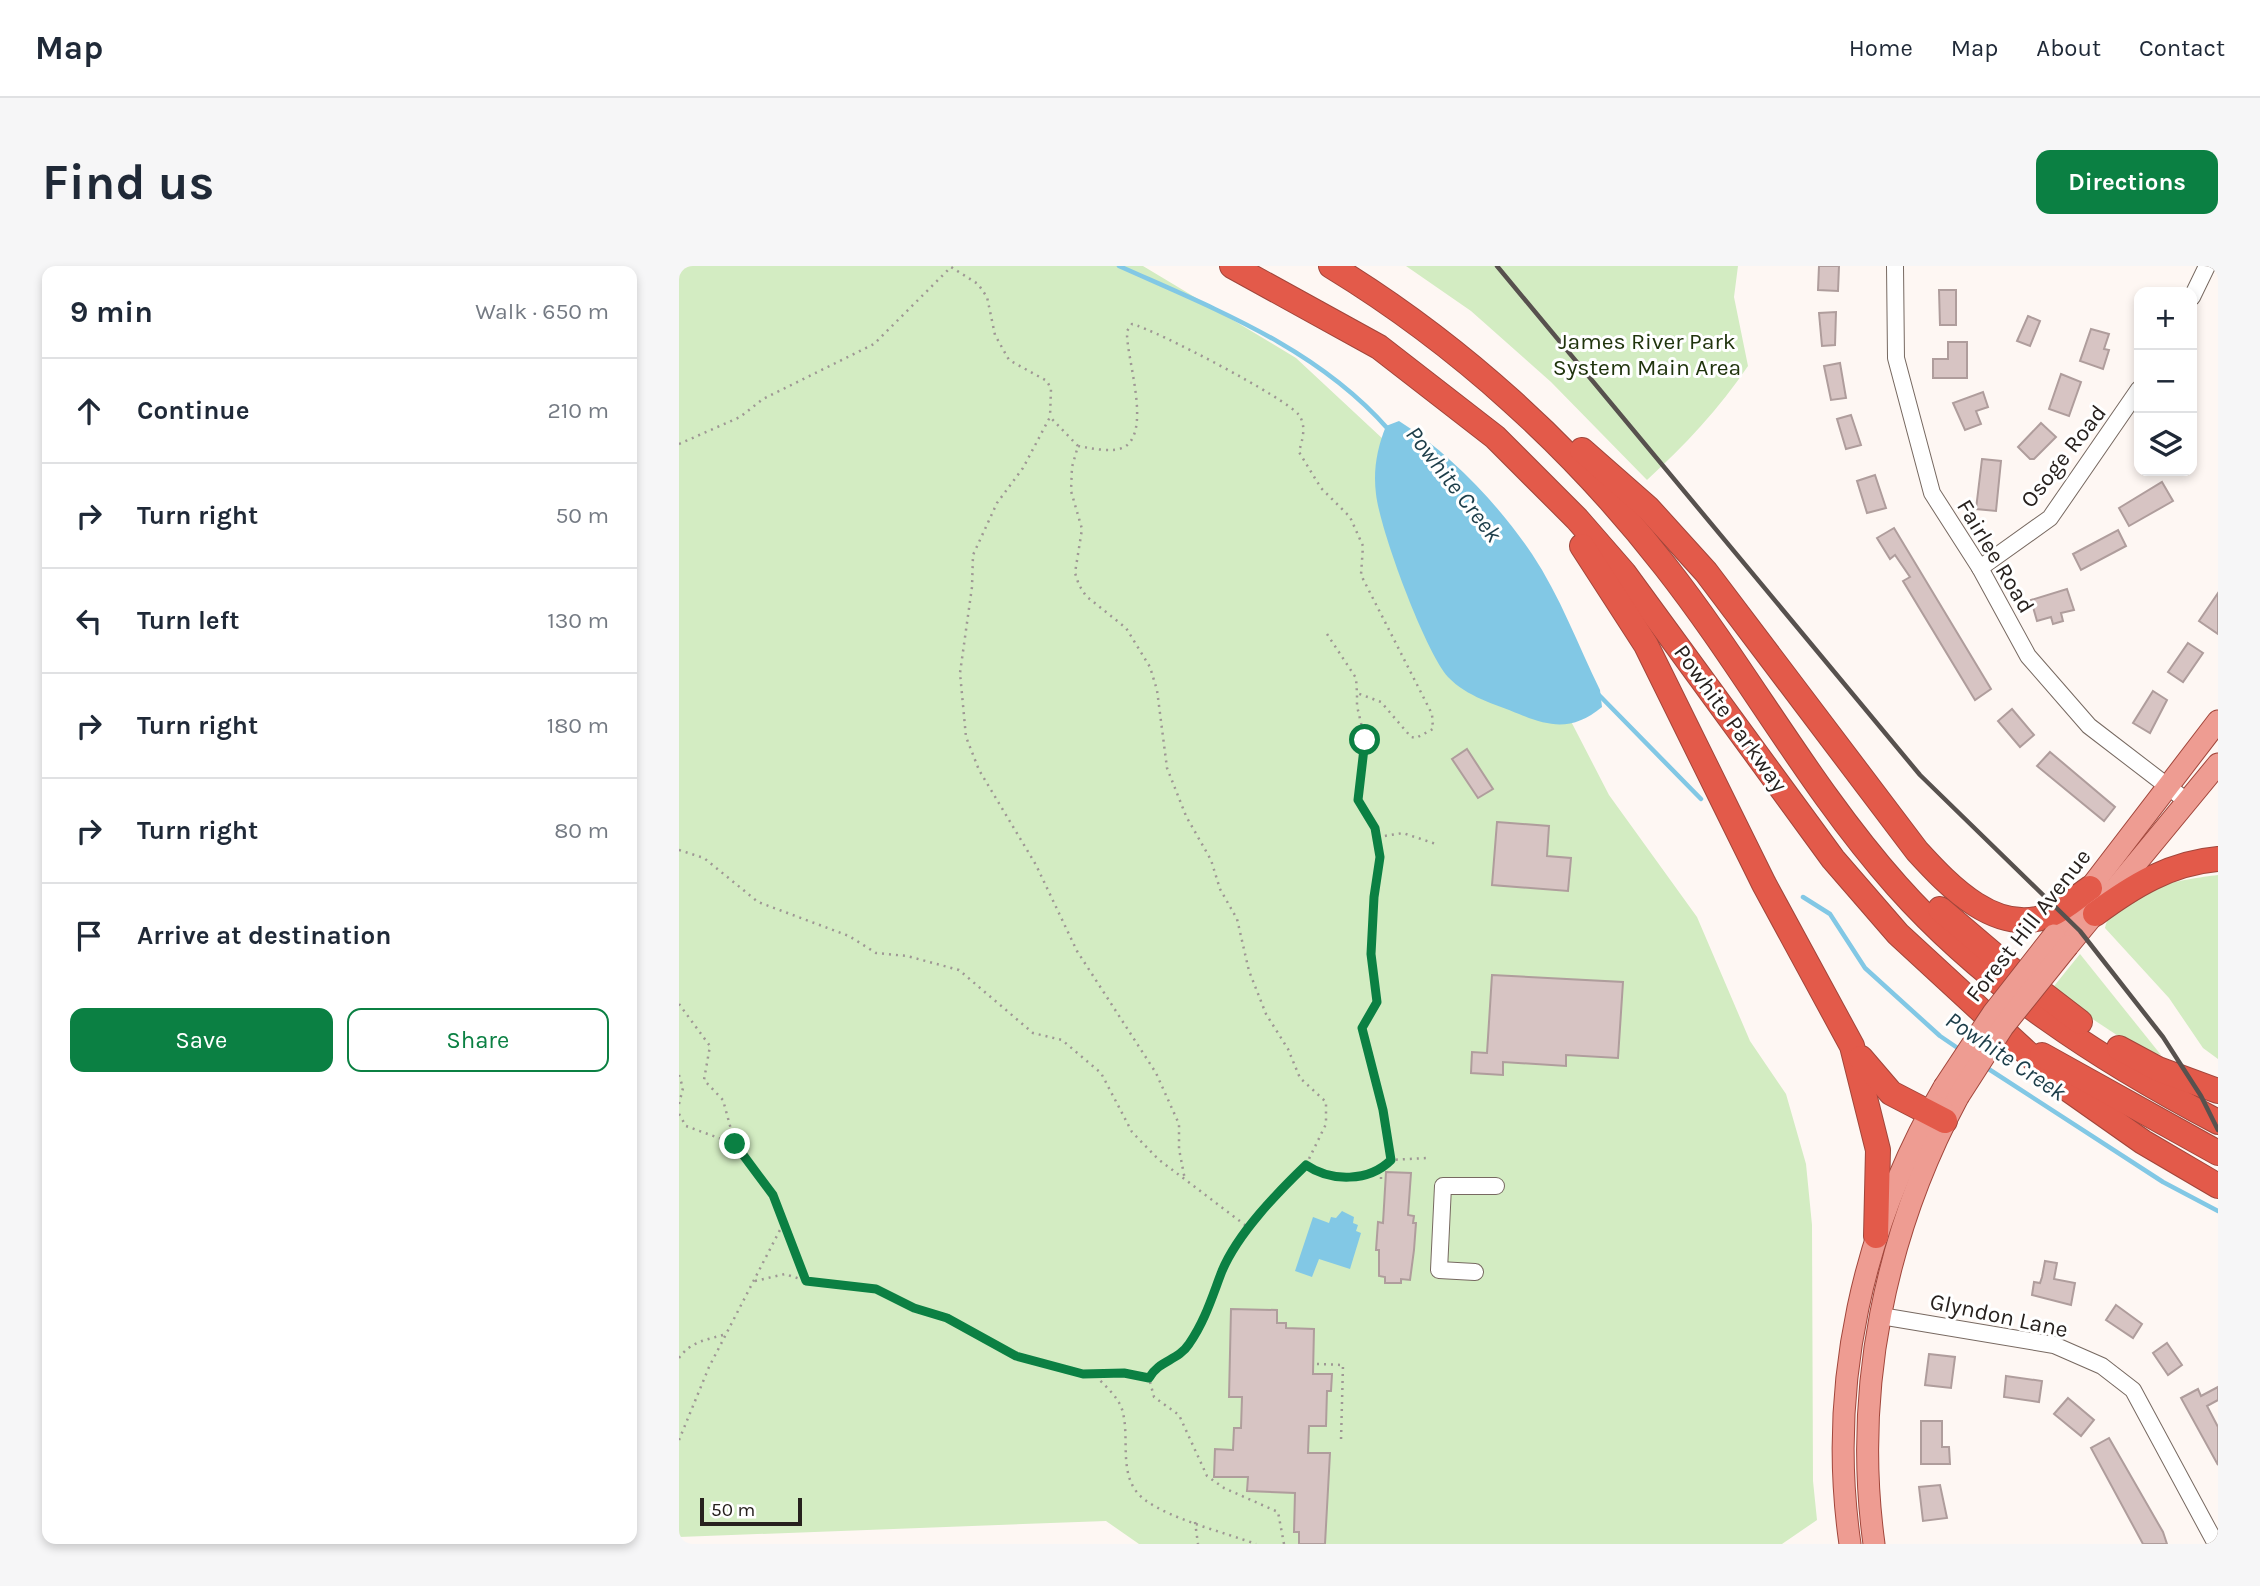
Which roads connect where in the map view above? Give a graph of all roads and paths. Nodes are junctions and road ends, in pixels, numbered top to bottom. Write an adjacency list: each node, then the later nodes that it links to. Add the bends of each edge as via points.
1 (1232, 266): 11 (highway, Powhite Parkway, via 1379,347 1442,393)
2 (1331, 266): 7 (highway, Powhite Parkway, via 1388,300)
3 (1895, 266): 12 (street, Fairlee Road, via 1896,358 1932,493)
4 (2207, 266): 5 (street)
5 (2197, 287)
6 (2134, 396): 12 (street, Osoge Road, via 2050,518)
7 (1518, 406): 21 (highway, Powhite Parkway, via 1665,565); 24 (highway, via 1585,452 1685,548 1780,666 1917,851 1951,886 1992,914 2010,919 2049,915)
8 (1050, 417): 9 (path, via 1047,381 1009,360 995,335 987,297 978,284 951,267 874,344); 10 (path); 44 (path, via 1023,468 997,503 973,555 960,673 967,737 979,770 1041,876 1077,951 1156,1073 1179,1124)
9 (680, 445)
10 (1078, 446): 14 (path, via 1111,450 1125,447 1133,438 1137,402 1126,343 1132,324 1203,357 1299,415 1304,429 1299,452 1321,488 1350,517 1363,547 1361,575 1432,714 1433,729 1411,737 1381,702); 40 (path, via 1071,491 1082,529 1075,573 1086,596 1126,628 1150,667 1167,768 1237,919 1249,971 1266,1014 1300,1078 1326,1102 1326,1124)
11 (1532, 472): 28 (highway, Powhite Parkway, via 1624,573 1865,898); 29 (highway, via 1646,645 1764,884)
12 (1980, 568): 17 (street, Fairlee Road, via 2028,656 2089,726)
13 (1327, 634): 14 (path, via 1356,678)
14 (1357, 693): 19 (path, via 1365,740 1358,800)
15 (2218, 721): 17 (main road, Forest Hill Avenue)
16 (2218, 764): 18 (main road, Forest Hill Avenue)
17 (2168, 787): 18 (street, Fairlee Road); 24 (main road, Forest Hill Avenue)
18 (2188, 802): 25 (main road, Forest Hill Avenue)
19 (1378, 837): 20 (path, via 1403,833); 39 (path, via 1371,954 1377,1002 1362,1028)
20 (1436, 844)
21 (1866, 849): 31 (highway, via 2026,982 2100,1036 2151,1066); 35 (highway, Powhite Parkway, via 1938,928 2042,1016 2146,1083)
22 (679, 850): 44 (path, via 704,858 758,902 849,936 876,953 959,970 1033,1033 1062,1040 1101,1073 1132,1132)
23 (2218, 859): 25 (highway, via 2158,874)
24 (2090, 888): 26 (main road, Forest Hill Avenue)
25 (2095, 914): 26 (main road, Forest Hill Avenue)
26 (2061, 941): 34 (main road, Forest Hill Avenue, bridge)
27 (679, 1003): 36 (path, via 710,1046 704,1080 723,1100)
28 (2011, 1038): 37 (highway); 47 (highway, Powhite Parkway, via 2081,1100)
29 (1852, 1046): 34 (highway, via 1891,1093); 50 (highway, via 1878,1150)
30 (679, 1075): 32 (path, via 683,1088)
31 (2218, 1091)
32 (679, 1104)
33 (679, 1114): 36 (path, via 696,1131)
34 (1937, 1117): 50 (main road, Forest Hill Avenue); 54 (main road, Forest Hill Avenue)
35 (2218, 1122)
36 (735, 1144): 48 (path, via 773,1195)
37 (2218, 1153)
38 (1427, 1158): 39 (path)
39 (1391, 1160): 41 (path)
40 (1306, 1165): 42 (path); 49 (path)
41 (1381, 1170): 42 (path, via 1366,1175); 43 (path)
42 (1319, 1174): 45 (path)
43 (1381, 1179)
44 (1185, 1180): 49 (path)
45 (1319, 1183)
46 (1496, 1186): 51 (street, via 1443,1186 1439,1270)
47 (2218, 1186)
48 (782, 1224): 52 (path); 53 (path)
49 (1249, 1228): 59 (path, via 1223,1270 1212,1303 1188,1347 1161,1362)
50 (1876, 1236): 64 (main road, Forest Hill Avenue, via 1849,1355 1844,1456)
51 (1475, 1272)
52 (806, 1281): 53 (path, via 785,1274); 58 (path, via 876,1289 947,1318 1016,1356)
53 (753, 1282): 55 (path)
54 (1881, 1316): 63 (main road, Forest Hill Avenue, via 1868,1417); 68 (street, Glyndon Lane, via 2054,1345 2102,1366 2133,1390)
55 (726, 1334): 56 (path, via 687,1347); 60 (path)
56 (679, 1358)
57 (1317, 1364): 61 (path, via 1343,1365)
58 (1095, 1375): 59 (path, via 1124,1373); 62 (path, via 1123,1411 1127,1471 1137,1491 1146,1500)
59 (1149, 1378): 67 (path, via 1154,1397 1179,1415 1207,1476 1278,1512)
60 (679, 1440)
61 (1341, 1440)
62 (1195, 1521): 65 (path); 66 (path)
63 (1873, 1539): 64 (street)
64 (1850, 1540)
65 (1198, 1544)
66 (1256, 1544)
67 (1284, 1544)
68 (2216, 1544)

